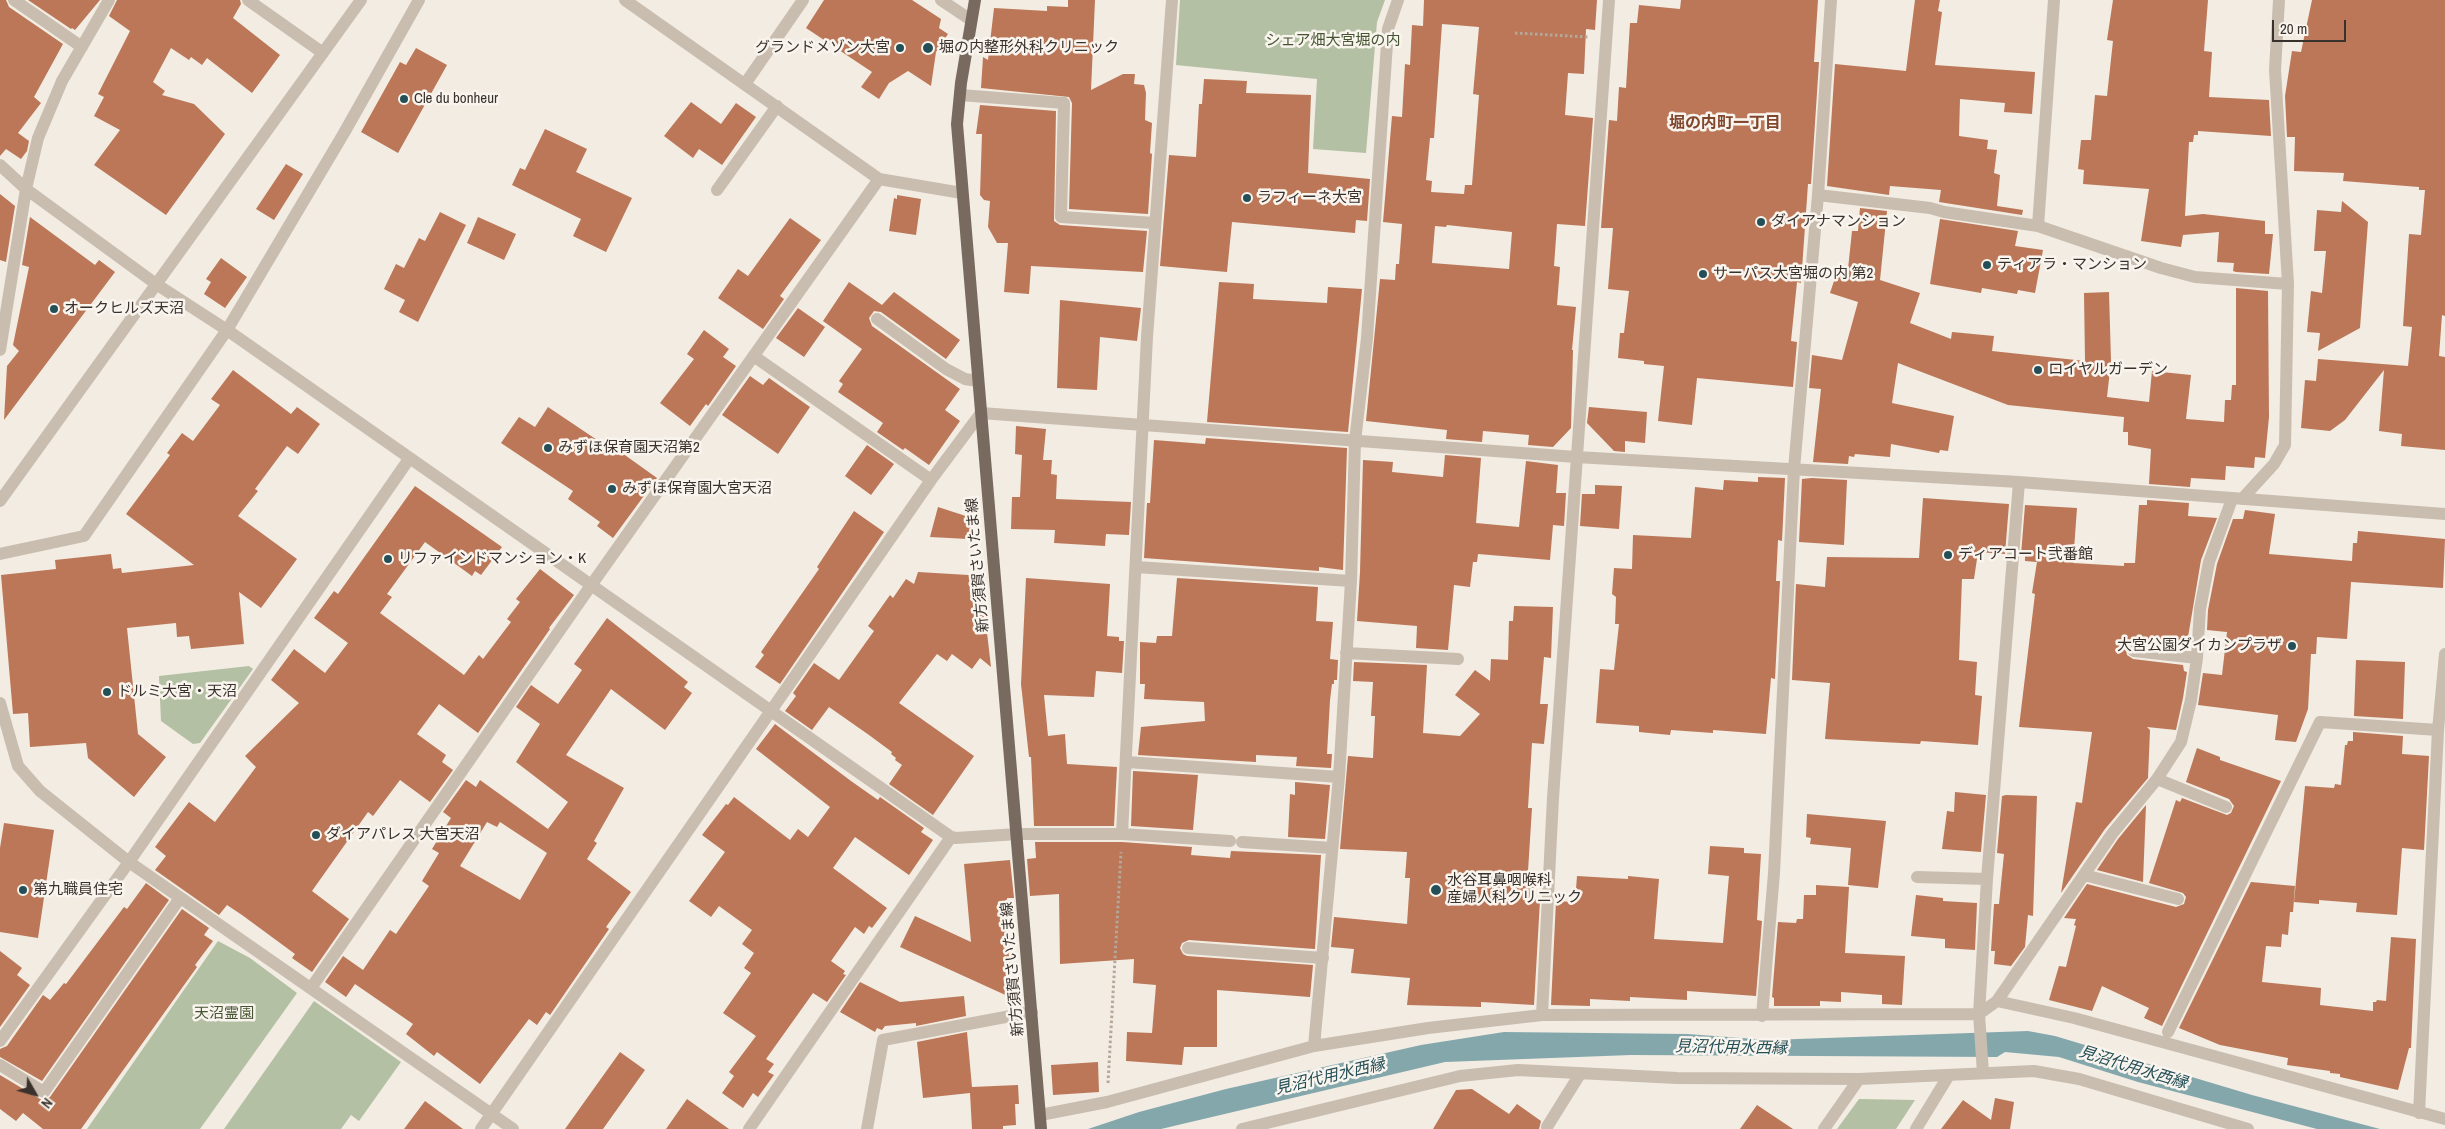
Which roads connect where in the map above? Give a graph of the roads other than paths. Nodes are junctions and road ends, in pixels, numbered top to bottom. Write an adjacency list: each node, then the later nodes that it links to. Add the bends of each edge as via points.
1 (14, 0): 17 (street)
2 (109, 0): 17 (street)
3 (248, 0): 18 (street)
4 (361, 0): 18 (street)
5 (418, 0): 33 (street, via 344,133)
6 (625, 0): 19 (street)
7 (802, 0): 19 (street)
8 (941, 0): 16 (street)
9 (975, 0): 16 (main road, 新方須賀さいたま線)
10 (1172, 0): 28 (street)
11 (1398, 0): 39 (street, via 1388,29 1367,338)
12 (1609, 0): 40 (street)
13 (1831, 0): 27 (street)
14 (2054, 0): 29 (street)
15 (2279, 0): 31 (street, via 2275,70)
16 (971, 20): 20 (main road, 新方須賀さいたま線)
17 (82, 47): 24 (street, via 62,81 38,138)
18 (323, 53): 30 (street)
19 (745, 84): 21 (street)
20 (960, 95): 26 (main road, 新方須賀さいたま線, via 957,124); 28 (street, via 1064,103 1061,217)
21 (776, 106): 23 (street); 25 (street)
22 (0, 165): 24 (street)
23 (879, 179): 26 (street); 35 (street)
24 (26, 189): 30 (street); 34 (street)
25 (716, 190)
26 (962, 193): 36 (main road, 新方須賀さいたま線)
27 (1818, 195): 29 (street, via 1930,208); 42 (street)
28 (1155, 224): 38 (street)
29 (2038, 226): 31 (street, via 2195,277)
30 (156, 284): 33 (street); 46 (street)
31 (2288, 284): 45 (street, via 2285,445 2274,464)
32 (876, 320): 36 (street, via 946,369)
33 (227, 330): 41 (street); 48 (street, via 84,536)
34 (0, 350)
35 (755, 358): 43 (street); 51 (street)
36 (978, 381): 37 (main road, 新方須賀さいたま線)
37 (981, 413): 38 (street); 43 (street); 64 (main road, 新方須賀さいたま線)
38 (1144, 424): 39 (street); 49 (street)
39 (1355, 441): 40 (street); 50 (street)
40 (1576, 456): 42 (street); 80 (street)
41 (409, 459): 51 (street); 68 (street)
42 (1794, 469): 44 (street); 81 (street, via 1774,873)
43 (931, 480): 58 (street)
44 (2019, 482): 45 (street); 71 (street)
45 (2237, 499): 47 (street); 55 (street, via 2209,562 2200,609)
46 (0, 501)
47 (2445, 514)
48 (0, 554)
49 (1136, 566): 50 (street); 60 (street)
50 (1351, 581): 53 (street)
51 (592, 584): 58 (street); 76 (street)
52 (2134, 651): 55 (street)
53 (1346, 653): 56 (street); 61 (street)
54 (2445, 654): 59 (street)
55 (2197, 658): 62 (street, via 2181,742)
56 (1458, 659)
57 (0, 703): 68 (street, via 18,766 40,791)
58 (772, 710): 66 (street); 91 (street)
59 (2438, 730): 82 (street, via 2320,722); 90 (street)
60 (1126, 762): 61 (street); 65 (street)
61 (1339, 777): 67 (street)
62 (2157, 778): 63 (street); 69 (street)
63 (2226, 807)
64 (1018, 834): 65 (street); 66 (street); 78 (main road, 新方須賀さいたま線)
65 (1122, 834): 67 (street)
66 (951, 837): 98 (street)
67 (1332, 848): 75 (street)
68 (129, 862): 72 (street); 83 (street)
69 (2084, 875): 73 (street); 77 (street)
70 (1917, 877): 71 (street)
71 (1987, 879): 79 (street)
72 (180, 898): 76 (street); 85 (street, via 44,1092)
73 (2178, 899)
74 (1188, 948): 75 (street)
75 (1322, 958): 84 (street)
76 (311, 988): 91 (street)
77 (1996, 1001): 79 (street); 90 (street, via 2074,1018)
78 (1032, 1012): 94 (main road, 新方須賀さいたま線); 99 (street, via 883,1040)
79 (1979, 1014): 81 (street); 86 (street)
80 (1542, 1016): 81 (street); 84 (street, via 1428,1028)
81 (1762, 1016)
82 (2168, 1032)
83 (0, 1041)
84 (1314, 1046): 94 (street, via 1107,1102)
85 (0, 1065)
86 (1983, 1073): 88 (street); 93 (street, via 2034,1071 2079,1079)
87 (1580, 1074): 89 (street); 95 (street); 100 (street, via 1518,1070 1460,1076)
88 (1949, 1075): 89 (street); 102 (street)
89 (1859, 1079): 101 (street)
90 (2419, 1113): 92 (street)
91 (492, 1115): 96 (street); 97 (street)
92 (2445, 1120)
93 (2204, 1123): 103 (street)
94 (1041, 1124)
95 (1547, 1126)
96 (481, 1129)
97 (513, 1129)
98 (749, 1129)
99 (868, 1129)
100 (1242, 1129)
101 (1824, 1129)
102 (1916, 1129)
103 (2248, 1129)

